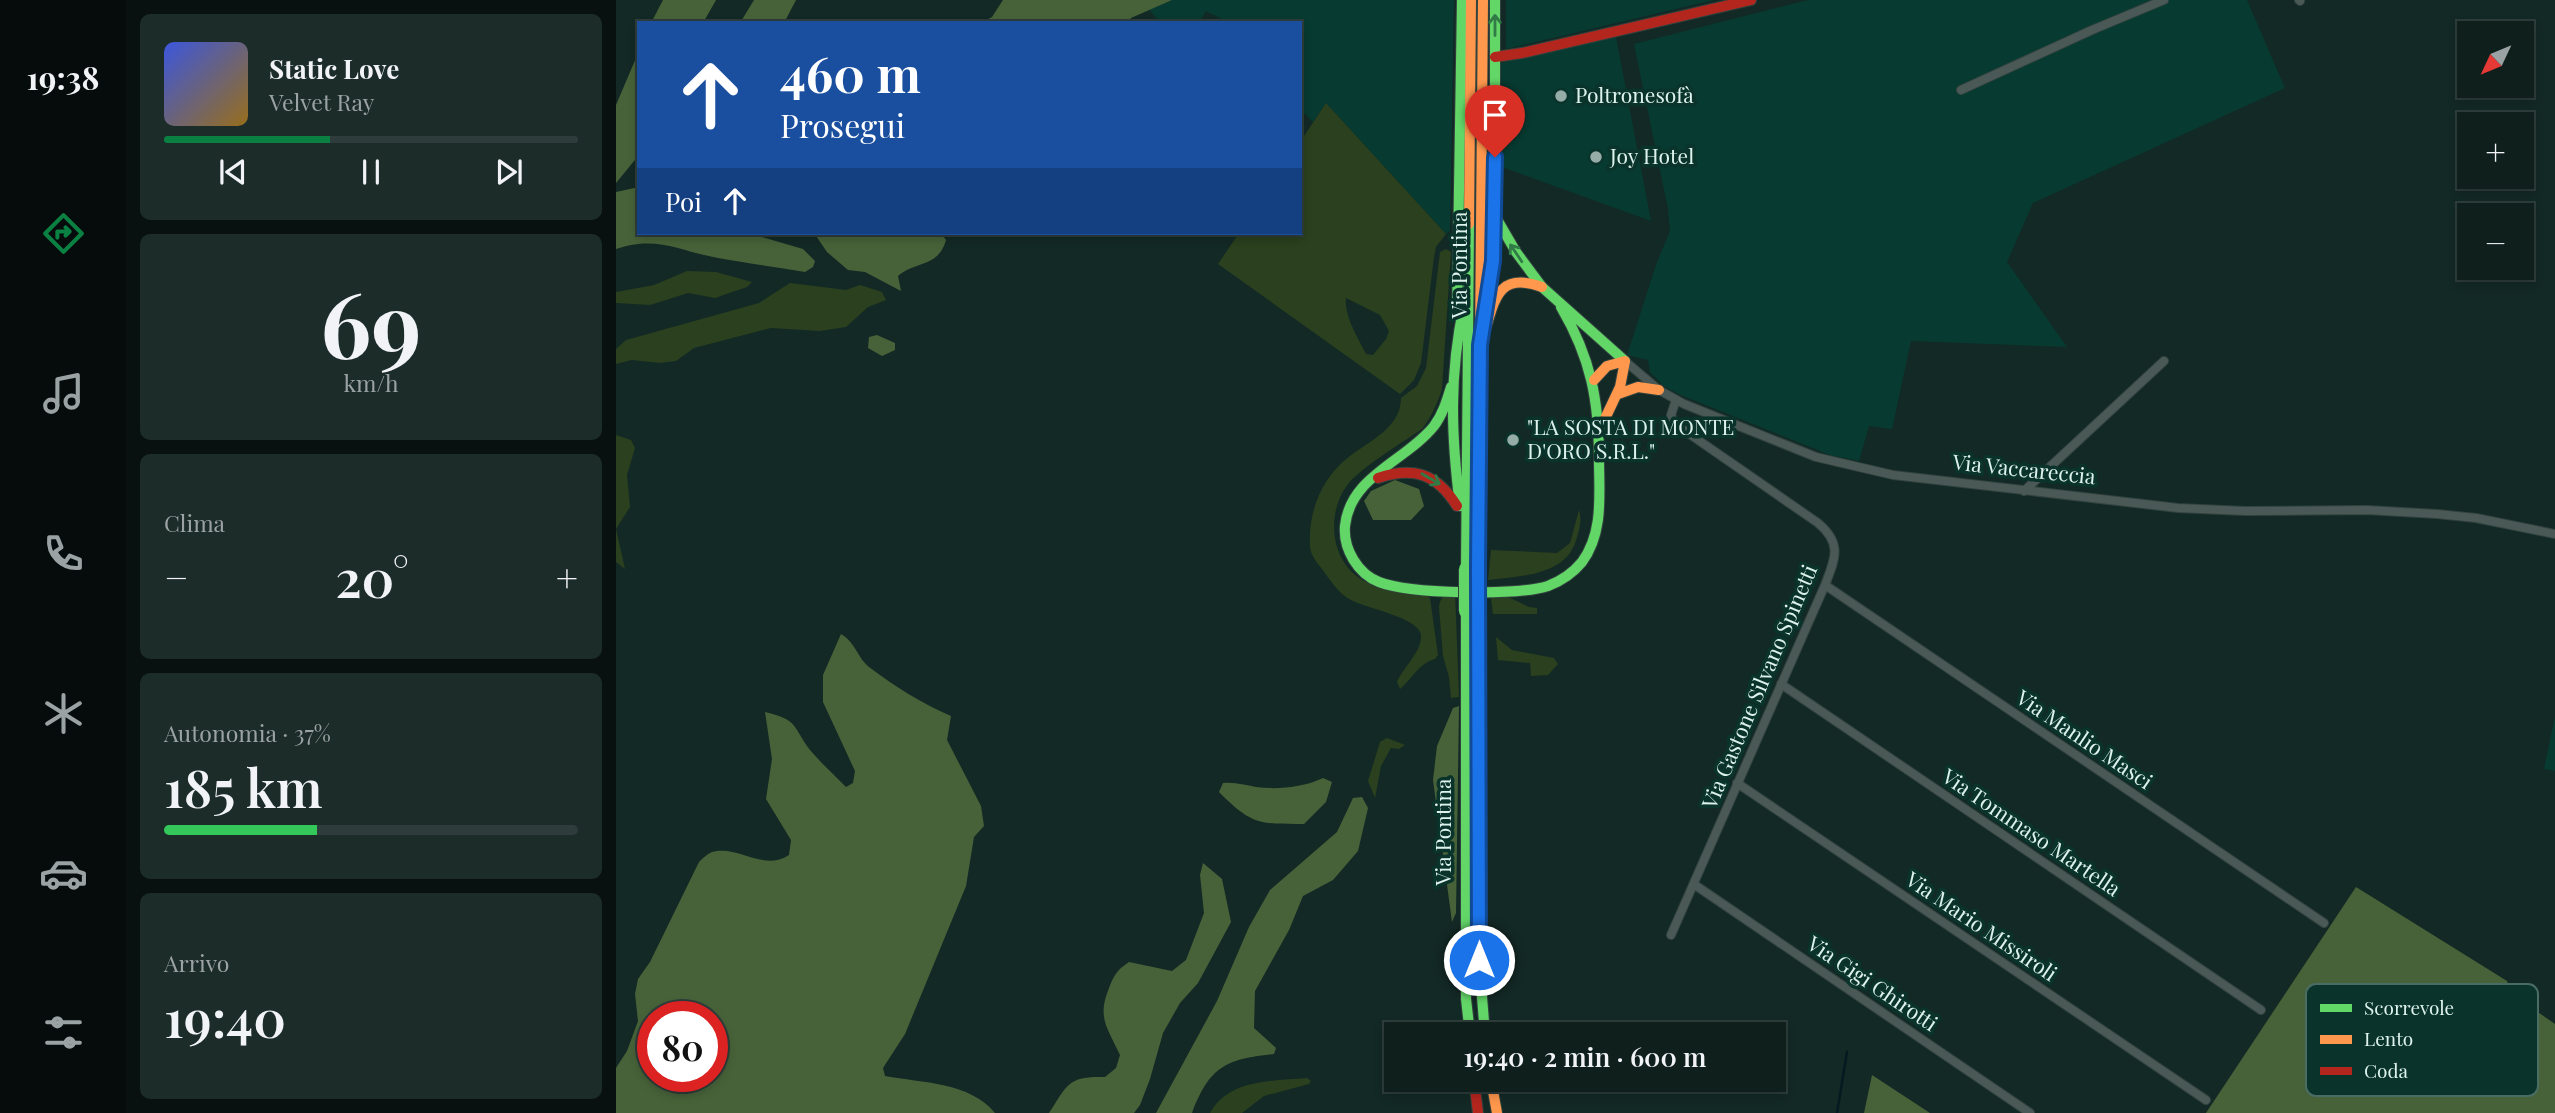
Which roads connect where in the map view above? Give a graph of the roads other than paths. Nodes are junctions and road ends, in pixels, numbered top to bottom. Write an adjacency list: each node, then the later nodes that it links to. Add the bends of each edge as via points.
1 (1462, 0): 13 (main road, Via Pontina)
2 (1471, 0): 10 (main road, Via Pontina)
3 (1483, 0): 14 (main road, Via Pontina)
4 (1495, 0): 7 (main road, Via Pontina, one-way to 4)
5 (1751, 0): 7 (main road)
6 (2164, 0): 8 (street)
7 (1495, 57): 9 (main road, Via Pontina)
8 (1961, 90)
9 (1495, 216): 11 (main road, Via Vaccareccia, one-way to 9); 14 (main road, Via Pontina)
10 (1470, 278): 13 (main road); 27 (main road, Via Pontina)
11 (1542, 287): 12 (main road, Via Vaccareccia); 14 (main road, via 1518,279 1504,285)
12 (1561, 307): 15 (main road, Via Vaccareccia); 17 (main road, via 1587,355)
13 (1455, 344): 18 (main road)
14 (1480, 345): 27 (main road, Via Pontina)
15 (1625, 361): 17 (main road, via 1606,366); 19 (street, Via Vaccareccia); 20 (main road)
16 (2164, 361): 24 (street)
17 (1594, 380): 22 (main road)
18 (1451, 387): 23 (main road, via 1433,428); 25 (main road, via 1452,448)
19 (1659, 390): 20 (main road, via 1637,387); 21 (street, Via Vaccareccia)
20 (1618, 394): 22 (main road)
21 (1676, 400): 24 (street, Via Vaccareccia, via 1838,463 1921,480); 28 (street, Via Gastone Silvano Spinetti, via 1671,415 1675,424 1825,530 1835,555)
22 (1600, 429): 23 (main road, via 1593,541 1573,571 1543,587 1405,588 1375,580 1355,562 1345,536 1348,512)
23 (1367, 483): 25 (main road, one-way to 25, via 1400,471 1420,472 1445,488)
24 (2024, 491): 26 (street, Via Vaccareccia, via 2206,510 2437,514)
25 (1461, 515): 27 (main road)
26 (2555, 534)
27 (1472, 568): 29 (main road, Via Pontina, bridge)
28 (1825, 586): 30 (street, Via Gastone Silvano Spinetti); 33 (street, Via Manlio Masci)
29 (1472, 612): 36 (main road, Via Pontina, via 1465,890); 37 (main road, Via Pontina)
30 (1781, 684): 31 (street, Via Gastone Silvano Spinetti); 35 (street, Via Tommaso Martella)
31 (1737, 783): 32 (street, Via Gastone Silvano Spinetti); 40 (street, Via Mario Missiroli)
32 (1695, 885): 34 (street, Via Gastone Silvano Spinetti); 43 (street, Via Gigi Ghirotti)
33 (2324, 923)
34 (1671, 935)
35 (2261, 1010)
36 (1469, 1022)
37 (1484, 1022)
38 (1475, 1092): 41 (main road)
39 (1493, 1092): 42 (main road)
40 (2206, 1100)
41 (1478, 1113)
42 (1497, 1113)
43 (2030, 1113)

